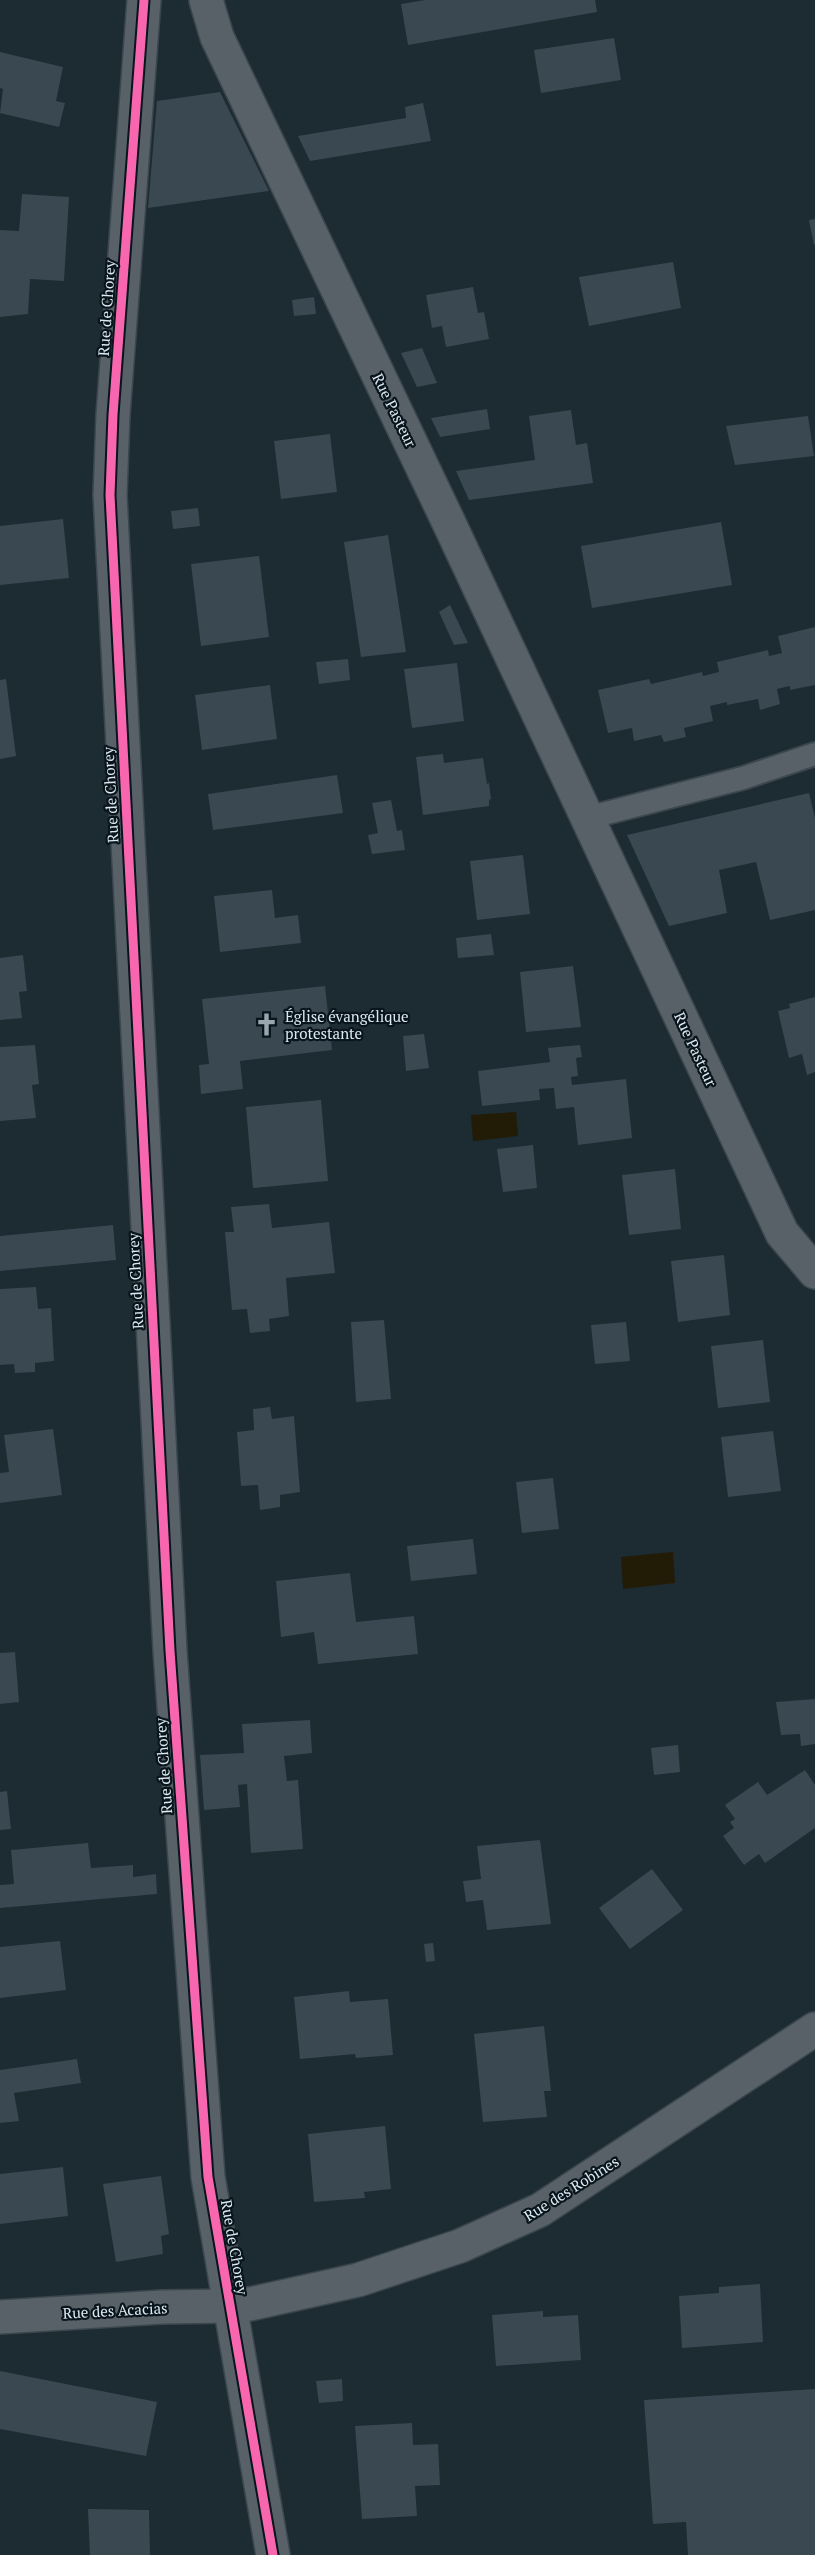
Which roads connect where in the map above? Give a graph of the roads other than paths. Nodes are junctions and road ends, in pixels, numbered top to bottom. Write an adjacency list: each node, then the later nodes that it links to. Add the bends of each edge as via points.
1 (144, 0): 7 (street, Rue de Chorey, via 110,495 170,1651 208,2177)
2 (206, 0): 4 (street, Rue Pasteur, via 217,37)
3 (815, 754): 4 (lane, via 743,778)
4 (587, 818): 5 (street, Rue Pasteur, via 782,1233)
5 (815, 1272)
6 (815, 2029): 7 (street, Rue des Robines, via 540,2211 460,2246 358,2280)
7 (230, 2306): 8 (street, Rue des Acacias); 9 (street, Rue de Chorey)
8 (0, 2317)
9 (273, 2555)

